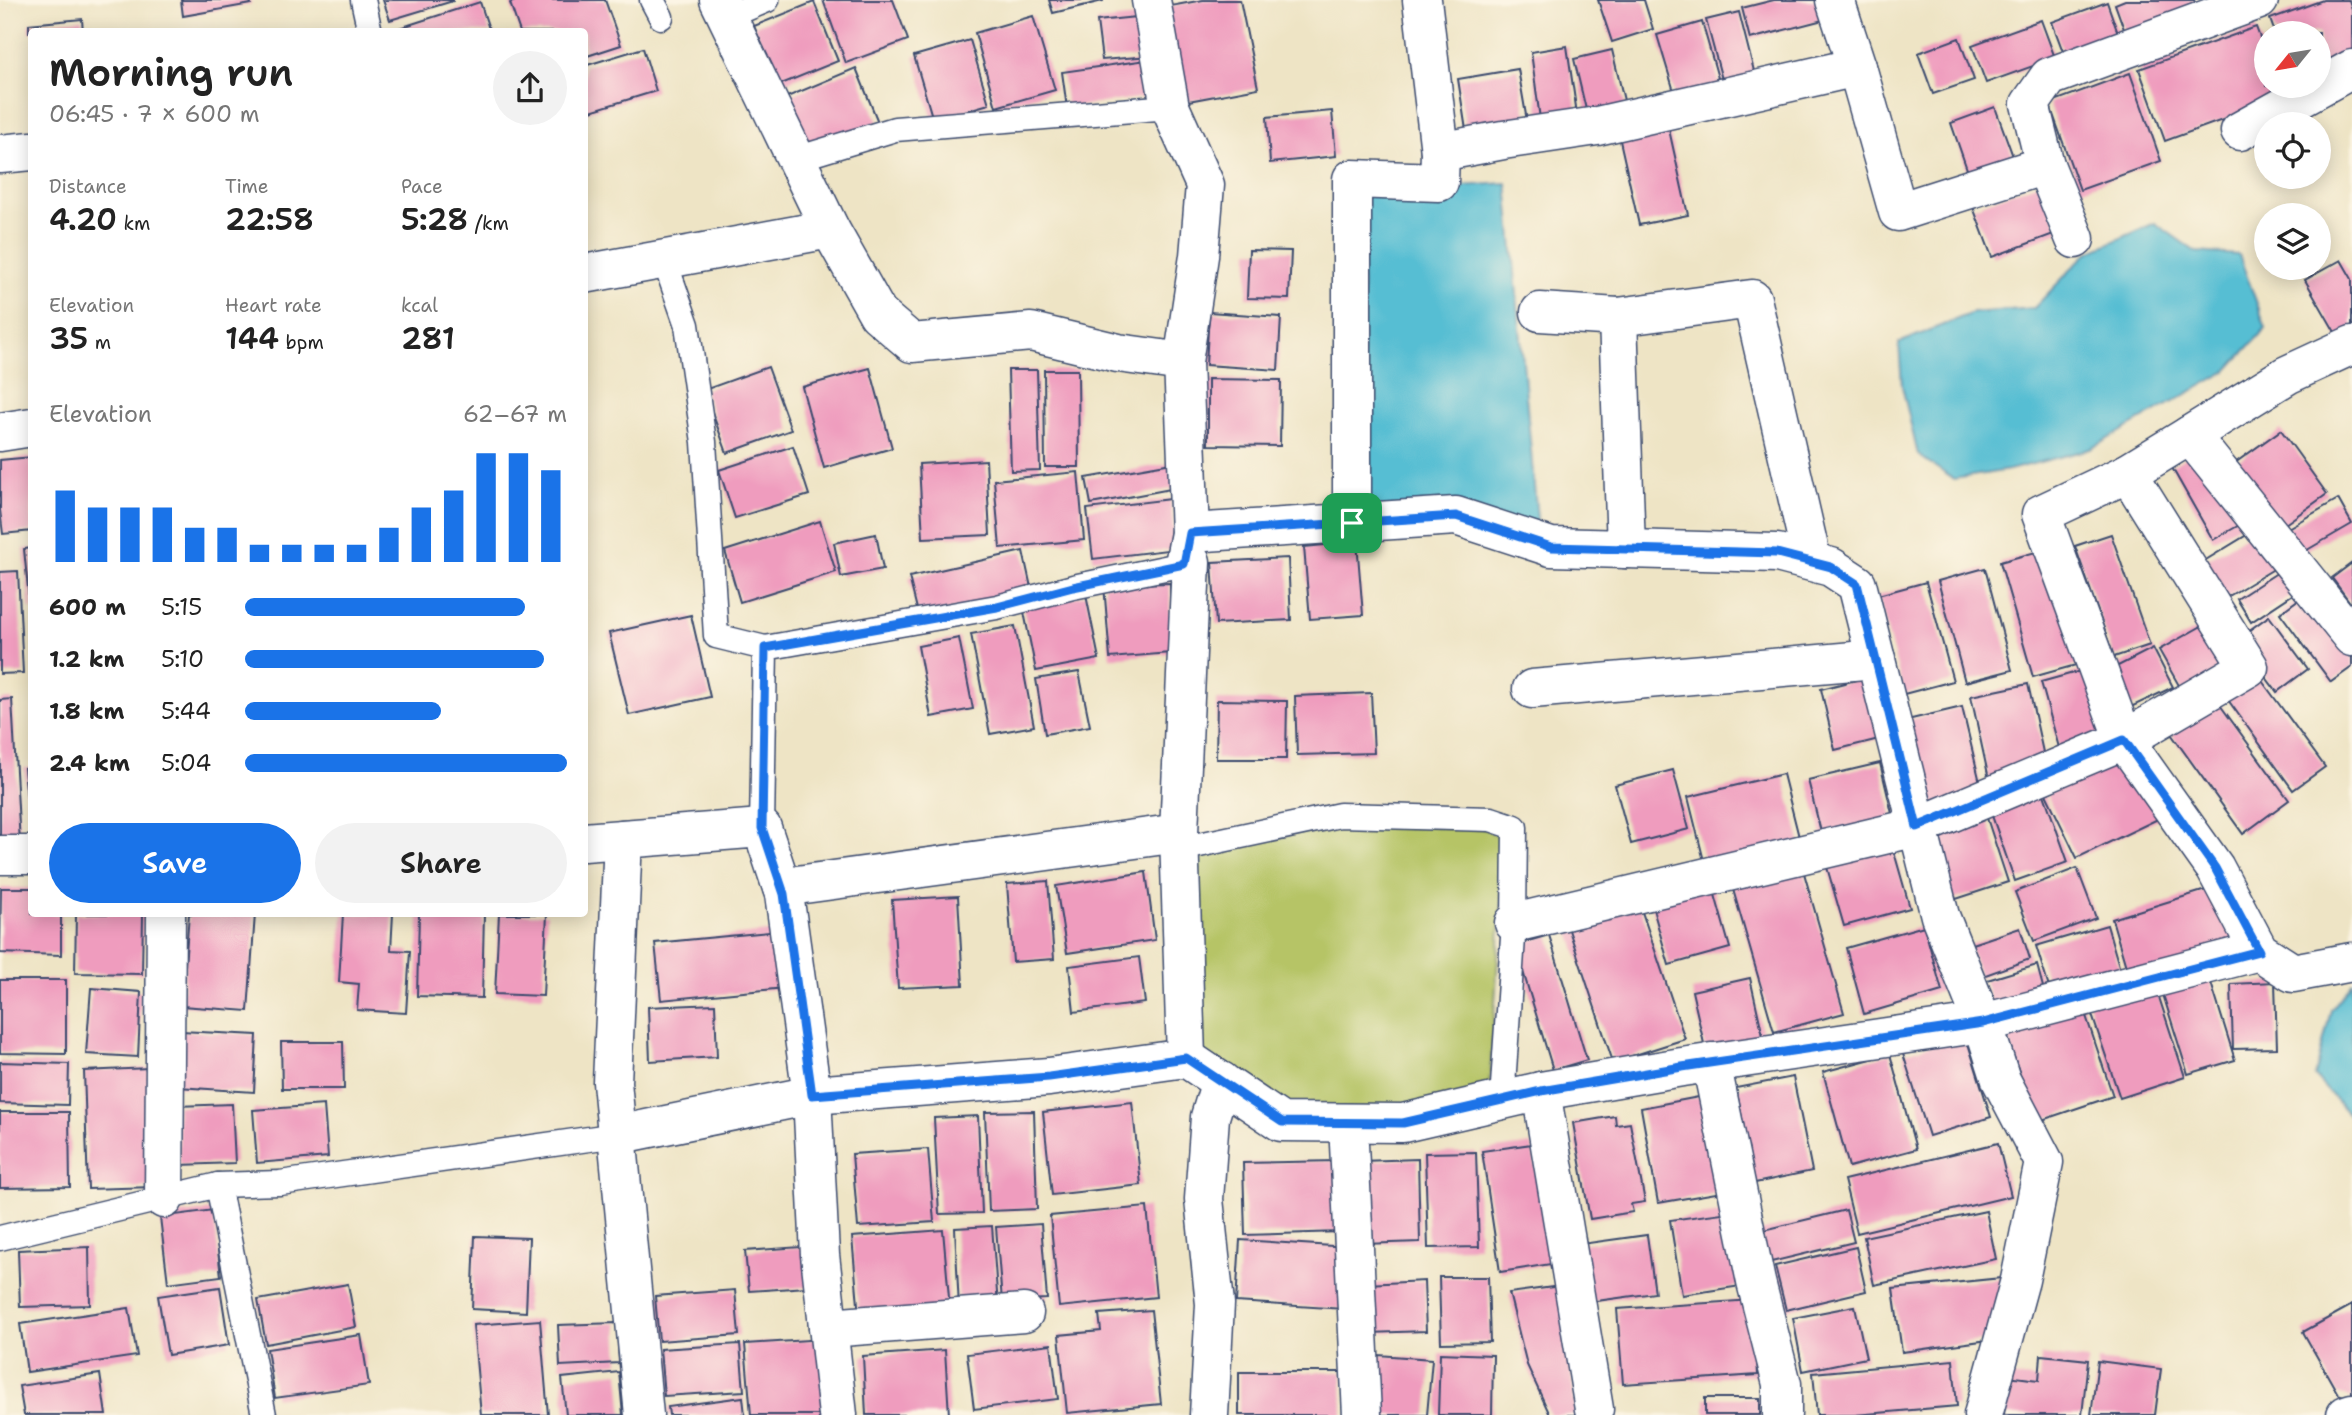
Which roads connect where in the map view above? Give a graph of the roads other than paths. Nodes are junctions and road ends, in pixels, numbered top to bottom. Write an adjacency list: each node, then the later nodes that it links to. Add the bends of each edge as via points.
1 (363, 0): 8 (lane)
2 (768, 0): 7 (lane)
3 (1151, 0): 11 (street)
4 (1422, 0): 14 (street)
5 (1835, 0): 9 (street)
6 (2259, 0): 17 (street, via 2049,76 2031,104)
7 (723, 9): 16 (street)
8 (369, 28)
9 (1857, 67): 14 (street, via 1597,126); 17 (street, via 1898,212)
10 (2352, 69): 12 (street)
11 (1170, 107): 16 (lane, via 895,129); 25 (street, via 1205,185)
12 (2240, 131)
13 (28, 151): 15 (street)
14 (1440, 152): 30 (street, via 1439,182 1352,179)
15 (0, 154)
16 (796, 159): 18 (street)
17 (2045, 165): 19 (street)
18 (830, 229): 20 (street); 25 (street, via 878,314 912,343 1031,332 1118,353)
19 (2075, 239)
20 (664, 259): 21 (street); 35 (lane, via 687,325 704,442 716,636)
21 (588, 273)
22 (1540, 312): 23 (street)
23 (1618, 317): 32 (street); 33 (street, via 1752,299)
24 (2352, 345): 28 (street, via 2287,375)
25 (1183, 362): 31 (street)
26 (28, 428): 27 (street)
27 (0, 432)
28 (2190, 435): 29 (street); 34 (street)
29 (2128, 473): 38 (street, via 2041,514); 38 (street, via 2249,667)
30 (1352, 523): 31 (street); 32 (street, via 1456,516 1551,547)
31 (1187, 548): 35 (lane, via 997,607); 42 (street, via 1191,562)
32 (1626, 549): 33 (street, via 1777,553)
33 (1812, 561): 36 (street, via 1857,584)
34 (2352, 637)
35 (765, 648): 40 (lane)
36 (1876, 659): 37 (street); 39 (street)
37 (1532, 689)
38 (2124, 740): 39 (street); 49 (street, via 2215,868)
39 (1917, 827): 48 (street); 51 (street, via 1940,916)
40 (762, 828): 41 (street); 46 (street)
41 (623, 839): 43 (street); 59 (street, via 612,1082)
42 (1180, 841): 46 (street); 48 (lane, via 1340,815 1491,819 1515,827); 52 (street)
43 (588, 842)
44 (0, 855): 45 (street)
45 (28, 855)
46 (782, 887): 56 (street)
47 (166, 917): 61 (street)
48 (1514, 923): 57 (lane)
49 (2259, 951): 50 (street, via 2293,973); 51 (street)
50 (2352, 962)
51 (1983, 1023): 53 (street); 73 (street, via 2001,1080 2044,1161 2020,1280)
52 (1186, 1058): 54 (street); 56 (street, via 1049,1077)
53 (1711, 1062): 55 (street); 72 (street, via 1782,1384)
54 (1221, 1081): 58 (street, via 1282,1122); 70 (street, via 1210,1117 1204,1199 1214,1304)
55 (1541, 1091): 57 (street); 65 (street)
56 (812, 1095): 59 (street); 64 (street)
57 (1502, 1100): 58 (street, via 1403,1123)
58 (1348, 1123): 71 (street)
59 (617, 1135): 60 (lane, via 279,1183); 68 (street)
60 (218, 1185): 61 (lane); 67 (lane)
61 (164, 1199): 62 (lane)
62 (0, 1238)
63 (1024, 1313): 64 (street)
64 (828, 1328): 69 (street)
65 (1594, 1409)
66 (2352, 1413): 74 (street)
67 (264, 1415)
68 (644, 1415)
69 (838, 1415)
70 (1209, 1415)
71 (1362, 1415)
72 (1782, 1415)
73 (1983, 1415)
74 (2346, 1415)

